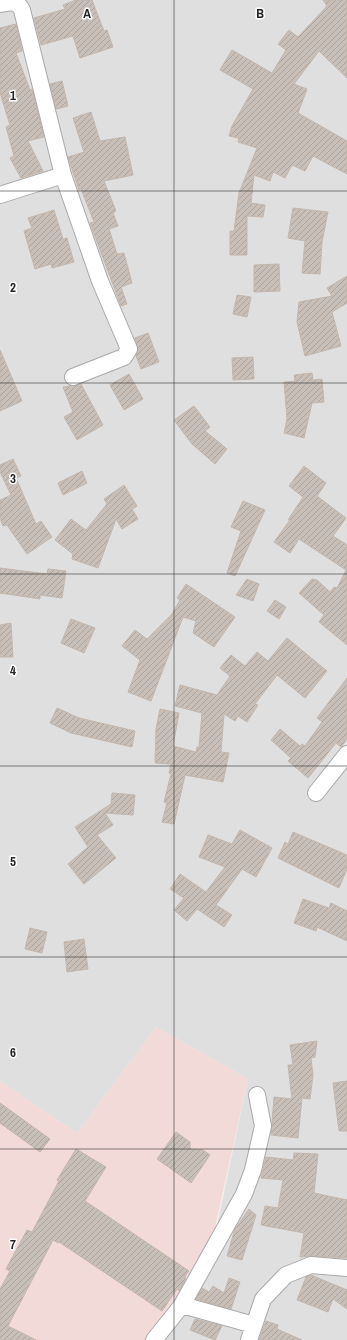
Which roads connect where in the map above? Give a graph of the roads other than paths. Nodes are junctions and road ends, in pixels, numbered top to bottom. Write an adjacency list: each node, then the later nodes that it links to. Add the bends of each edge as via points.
1 (0, 4): 2 (street, via 12,2 19,5 22,10)
2 (63, 175): 3 (street); 4 (street, via 100,281 129,349 124,357)
3 (0, 195)
4 (73, 377)
5 (347, 754): 6 (street)
6 (316, 793)
7 (257, 1095): 9 (street, via 263,1126 253,1170 229,1224)
8 (347, 1268): 10 (street, via 311,1265 286,1275 263,1299)
9 (182, 1305): 10 (street); 11 (street)
10 (252, 1333)
11 (154, 1340)

